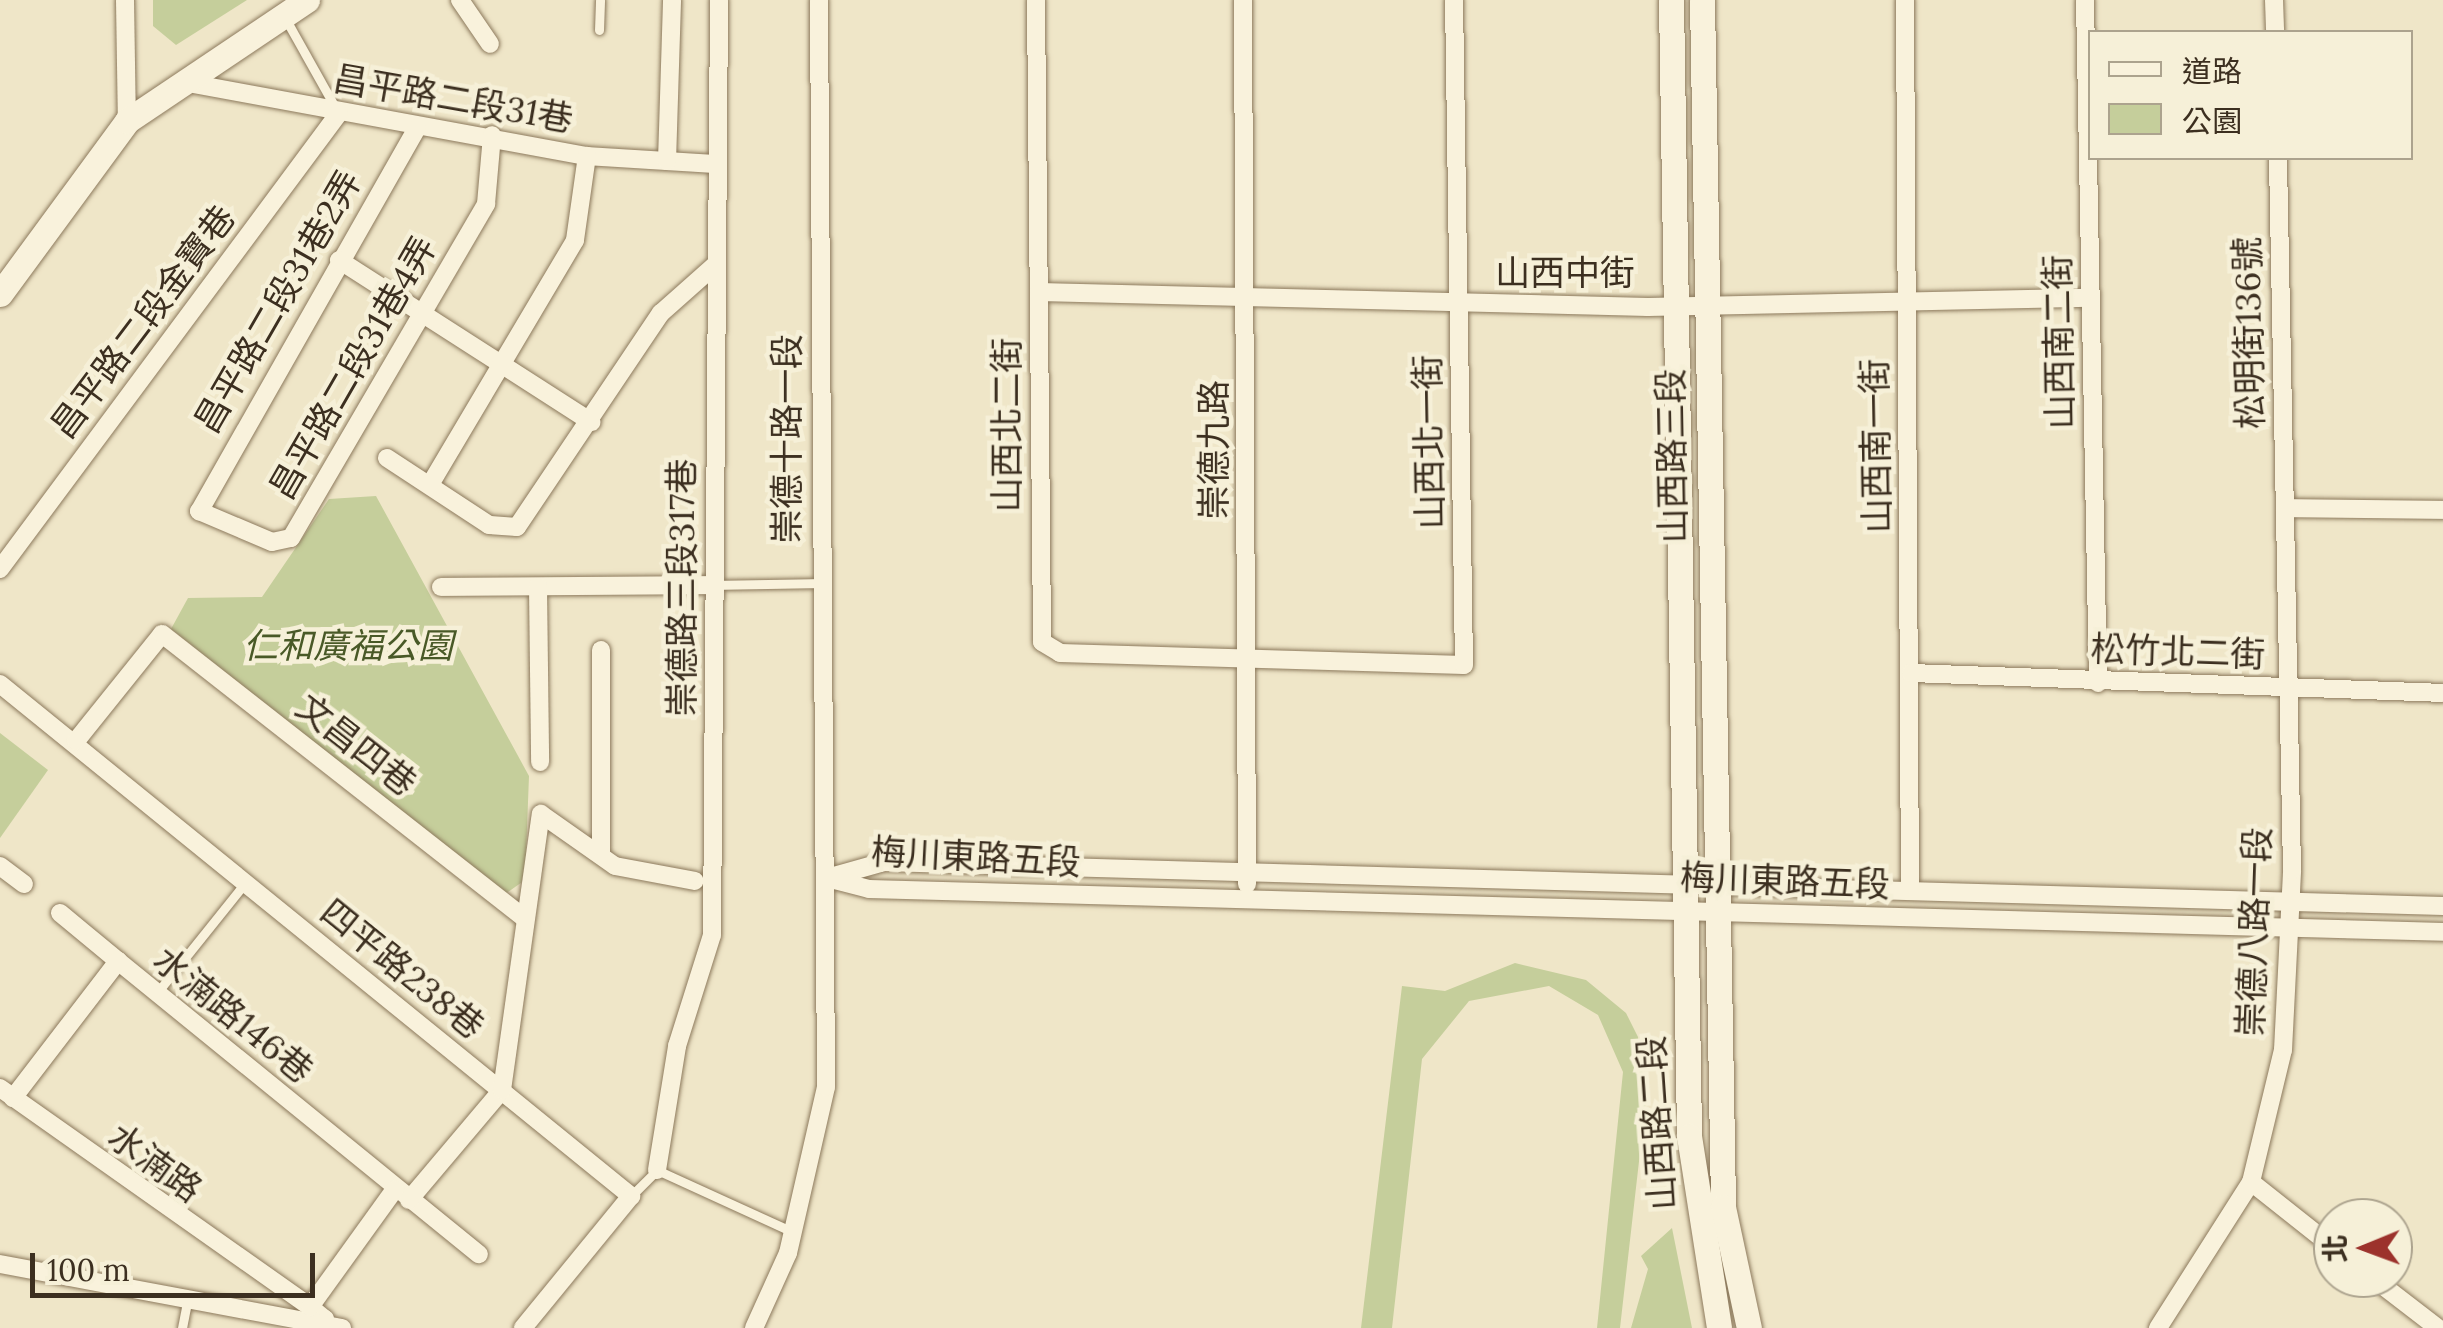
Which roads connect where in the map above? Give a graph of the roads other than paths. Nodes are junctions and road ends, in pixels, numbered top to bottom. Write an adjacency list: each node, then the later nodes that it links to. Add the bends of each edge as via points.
1 (125, 0): 22 (street)
2 (307, 0): 16 (street)
3 (460, 0): 19 (street)
4 (600, 0): 17 (lane)
5 (672, 0): 27 (street)
6 (718, 0): 28 (street, 崇德路三段317巷)
7 (819, 0): 48 (street, 崇德十路一段)
8 (1036, 0): 31 (street, 山西北二街)
9 (1244, 0): 32 (street, 崇德九路)
10 (1454, 0): 35 (street, 山西北一街)
11 (1671, 0): 37 (street, 山西路三段)
12 (1702, 0): 38 (street, 山西路三段)
13 (1905, 0): 36 (street, 山西南一街)
14 (2084, 0): 34 (street, 山西南二街)
15 (2274, 0): 18 (street)
16 (283, 16): 20 (street); 21 (lane)
17 (599, 30)
18 (2275, 30)
19 (490, 44)
20 (182, 82): 21 (street, 昌平路二段31巷); 22 (street)
21 (338, 113): 23 (street, 昌平路二段31巷); 47 (street, 昌平路二段金寶巷)
22 (127, 121): 33 (street)
23 (417, 128): 24 (street, 昌平路二段31巷); 29 (street, 昌平路二段31巷2弄)
24 (492, 135): 25 (street, 昌平路二段31巷); 39 (street, 昌平路二段31巷4弄, via 486,204)
25 (587, 156): 27 (street, 昌平路二段31巷); 40 (street, via 575,240)
26 (2278, 160): 44 (street, 松明街136號)
27 (668, 161): 28 (street, 昌平路二段31巷)
28 (714, 164): 30 (street, 崇德路三段317巷)
29 (339, 260): 39 (street); 45 (street, 昌平路二段31巷2弄)
30 (714, 265): 41 (street, via 661,313); 49 (street, 崇德路三段317巷)
31 (1039, 292): 32 (street, 山西中街); 53 (street, 山西北二街, via 1042,642 1060,653)
32 (1246, 292): 35 (street, 山西中街); 53 (street, 崇德九路)
33 (0, 294)
34 (2091, 298): 36 (street, 山西中街); 55 (street, 山西南二街)
35 (1459, 302): 37 (street, 山西中街); 53 (street, 山西北一街, via 1464,665)
36 (1908, 304): 38 (street, 山西中街); 54 (street, 山西南一街)
37 (1675, 306): 38 (street, 山西中街); 68 (street, 山西路三段)
38 (1706, 306): 70 (street, 山西路三段)
39 (422, 314): 40 (street); 45 (street, 昌平路二段31巷4弄, via 290,538 272,542)
40 (501, 364): 41 (street); 43 (street)
41 (591, 422): 43 (street, via 517,526 489,525)
42 (387, 458): 43 (street)
43 (431, 483)
44 (2285, 508): 46 (street); 57 (street, 崇德八路一段)
45 (198, 510)
46 (2443, 510)
47 (0, 569)
48 (820, 584): 49 (lane); 64 (street, 崇德十路一段)
49 (716, 585): 51 (street); 83 (street, 崇德路三段317巷, via 712,935 678,1046)
50 (441, 587): 51 (street)
51 (538, 587): 60 (street)
52 (601, 650): 61 (street)
53 (1246, 659): 63 (street, 崇德九路)
54 (1911, 673): 55 (street, 松竹北二街); 69 (street, 山西南一街)
55 (2098, 683): 57 (street, 松竹北二街)
56 (0, 684): 59 (street, 四平路238巷)
57 (2287, 688): 58 (street, 松竹北二街); 72 (street, 崇德八路一段)
58 (2443, 693)
59 (76, 741): 67 (street, 四平路238巷); 76 (street, 文昌四巷, via 162,634)
60 (540, 762)
61 (601, 854): 65 (street, via 648,878); 76 (street, via 540,814)
62 (0, 866): 66 (street)
63 (1247, 873): 64 (street, 梅川東路五段, via 870,862); 68 (street, 梅川東路五段); 71 (street, 崇德九路)
64 (826, 878): 71 (street, 梅川東路五段, via 869,889); 88 (street, 崇德十路一段, via 826,1086)
65 (695, 881)
66 (24, 884)
67 (244, 884): 80 (lane); 81 (street, 四平路238巷)
68 (1681, 884): 70 (street, 梅川東路五段); 74 (street, 山西路三段)
69 (1910, 891): 70 (street, 梅川東路五段); 72 (street, 梅川東路五段)
70 (1714, 898): 74 (street, 梅川東路五段); 77 (street, 梅川東路五段); 98 (street, 山西路二段, via 1723,1207)
71 (1247, 899): 74 (street, 梅川東路五段)
72 (2291, 902): 73 (street, 梅川東路五段); 77 (street, 崇德八路一段)
73 (2443, 906)
74 (1682, 910): 97 (street, 山西路二段, via 1689,1136)
75 (60, 912): 79 (street)
76 (524, 918): 81 (street)
77 (2292, 927): 78 (street, 梅川東路五段); 84 (street, 崇德八路一段, via 2283,1050)
78 (2443, 932)
79 (118, 961): 80 (street, 水湳路146巷); 82 (street, 水湳路146巷)
80 (156, 994): 85 (street, 水湳路146巷)
81 (502, 1090): 85 (street); 86 (street, 四平路238巷)
82 (6, 1093): 93 (street, 水湳路)
83 (657, 1170): 86 (lane); 88 (lane)
84 (2250, 1182): 87 (street); 99 (street, 崇德八路一段)
85 (402, 1194): 89 (street, 水湳路146巷); 93 (street)
86 (631, 1196): 95 (street)
87 (2313, 1231)
88 (794, 1232): 96 (street, 崇德十路一段)
89 (479, 1254)
90 (0, 1264): 91 (street)
91 (188, 1295): 93 (street); 94 (lane)
92 (2398, 1298): 100 (street)
93 (324, 1320)
94 (182, 1328)
95 (523, 1328)
96 (754, 1328)
97 (1719, 1328)
98 (1749, 1328)
99 (2158, 1328)
100 (2438, 1328)

